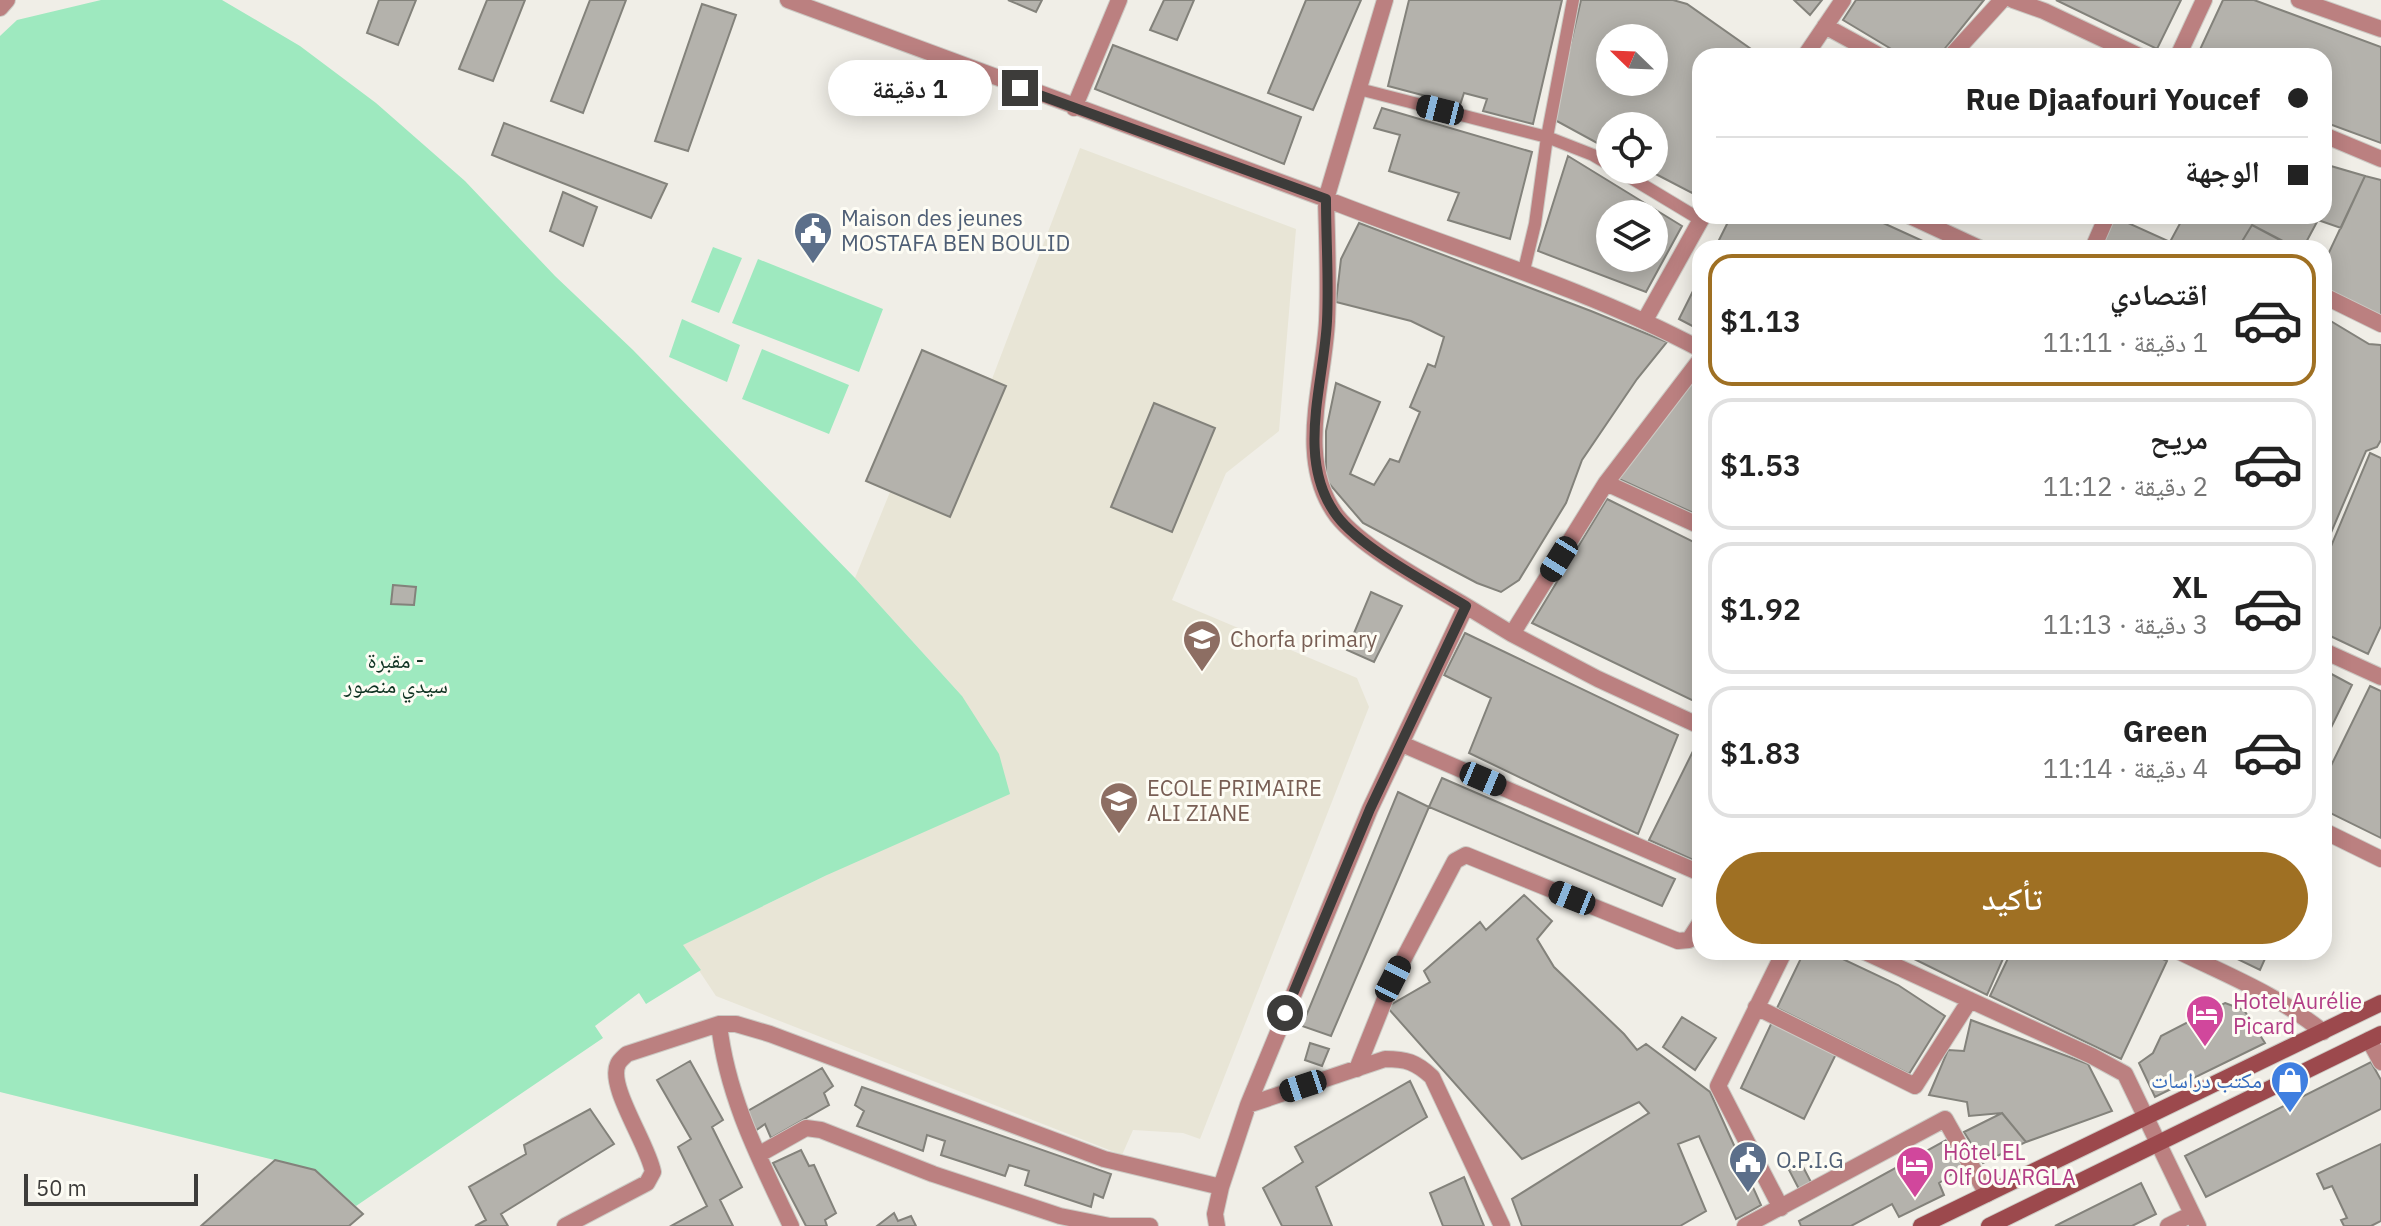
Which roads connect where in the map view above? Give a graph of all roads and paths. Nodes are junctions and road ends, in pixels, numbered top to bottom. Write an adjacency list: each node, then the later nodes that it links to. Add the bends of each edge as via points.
1 (7, 0): 11 (street)
2 (788, 0): 20 (street)
3 (1119, 0): 20 (street)
4 (1385, 0): 19 (street)
5 (1573, 0): 21 (lane)
6 (1843, 0): 12 (street)
7 (2002, 0): 16 (street)
8 (2013, 0): 17 (street)
9 (2204, 0): 18 (street)
10 (2299, 0): 13 (street)
11 (0, 8)
12 (1825, 26): 14 (street); 15 (street)
13 (2381, 29)
14 (1810, 48)
15 (1865, 48)
16 (1958, 48)
17 (2122, 48)
18 (2182, 48)
19 (1359, 89): 21 (lane); 26 (street)
20 (1074, 108): 26 (street)
21 (1547, 137): 23 (lane); 31 (lane)
22 (2332, 138): 24 (street)
23 (1596, 157)
24 (2381, 159)
25 (1642, 184): 27 (lane)
26 (1326, 199): 31 (street); 39 (street, via 1327,322 1316,405 1319,481 1339,519)
27 (1692, 212)
28 (1699, 224): 33 (street)
29 (1927, 224): 30 (street)
30 (1962, 240)
31 (1524, 270): 33 (street)
32 (2332, 300): 34 (street)
33 (1645, 320): 35 (street)
34 (2381, 324)
35 (1692, 345)
36 (1692, 370): 37 (street)
37 (1606, 483): 38 (street); 40 (street)
38 (1692, 522)
39 (1466, 606): 40 (street); 44 (street)
40 (1512, 634): 43 (street)
41 (2332, 655): 42 (street)
42 (2381, 677)
43 (1692, 722)
44 (1402, 744): 47 (street); 60 (street)
45 (2332, 835): 46 (street)
46 (2381, 859)
47 (1692, 870)
48 (1692, 935): 59 (street, via 1678,941 1466,855 1460,857 1393,979)
49 (1780, 960): 54 (street)
50 (1882, 960): 52 (street)
51 (2197, 960): 56 (street, via 2277,998)
52 (1970, 1000): 54 (street, via 1915,1086); 61 (street, via 2125,1074)
53 (2381, 1003): 56 (main road)
54 (1756, 1007): 66 (street, via 1718,1086)
55 (719, 1024): 63 (street, via 736,1106); 64 (street, via 770,1034 1104,1159); 68 (street, via 627,1054 618,1065 617,1088 653,1172 647,1183)
56 (2323, 1032): 61 (main road)
57 (2375, 1037): 58 (street); 62 (main road)
58 (2381, 1062)
59 (1357, 1069): 60 (street); 72 (street, via 1403,1059 1418,1063 1432,1077)
60 (1248, 1105): 64 (street)
61 (2145, 1118): 62 (street); 65 (main road)
62 (2157, 1144): 67 (street); 75 (main road)
63 (758, 1155): 69 (street); 70 (street, via 806,1128 821,1130 1060,1216 1110,1226)
64 (1221, 1187): 71 (street)
65 (1987, 1194): 66 (street, via 1945,1119); 74 (main road)
66 (1781, 1208): 73 (street)
67 (2195, 1220): 76 (street)
68 (565, 1226)
69 (791, 1226)
70 (1150, 1226)
71 (1217, 1226)
72 (1502, 1226)
73 (1745, 1226)
74 (1921, 1226)
75 (1989, 1226)
76 (2168, 1226)

